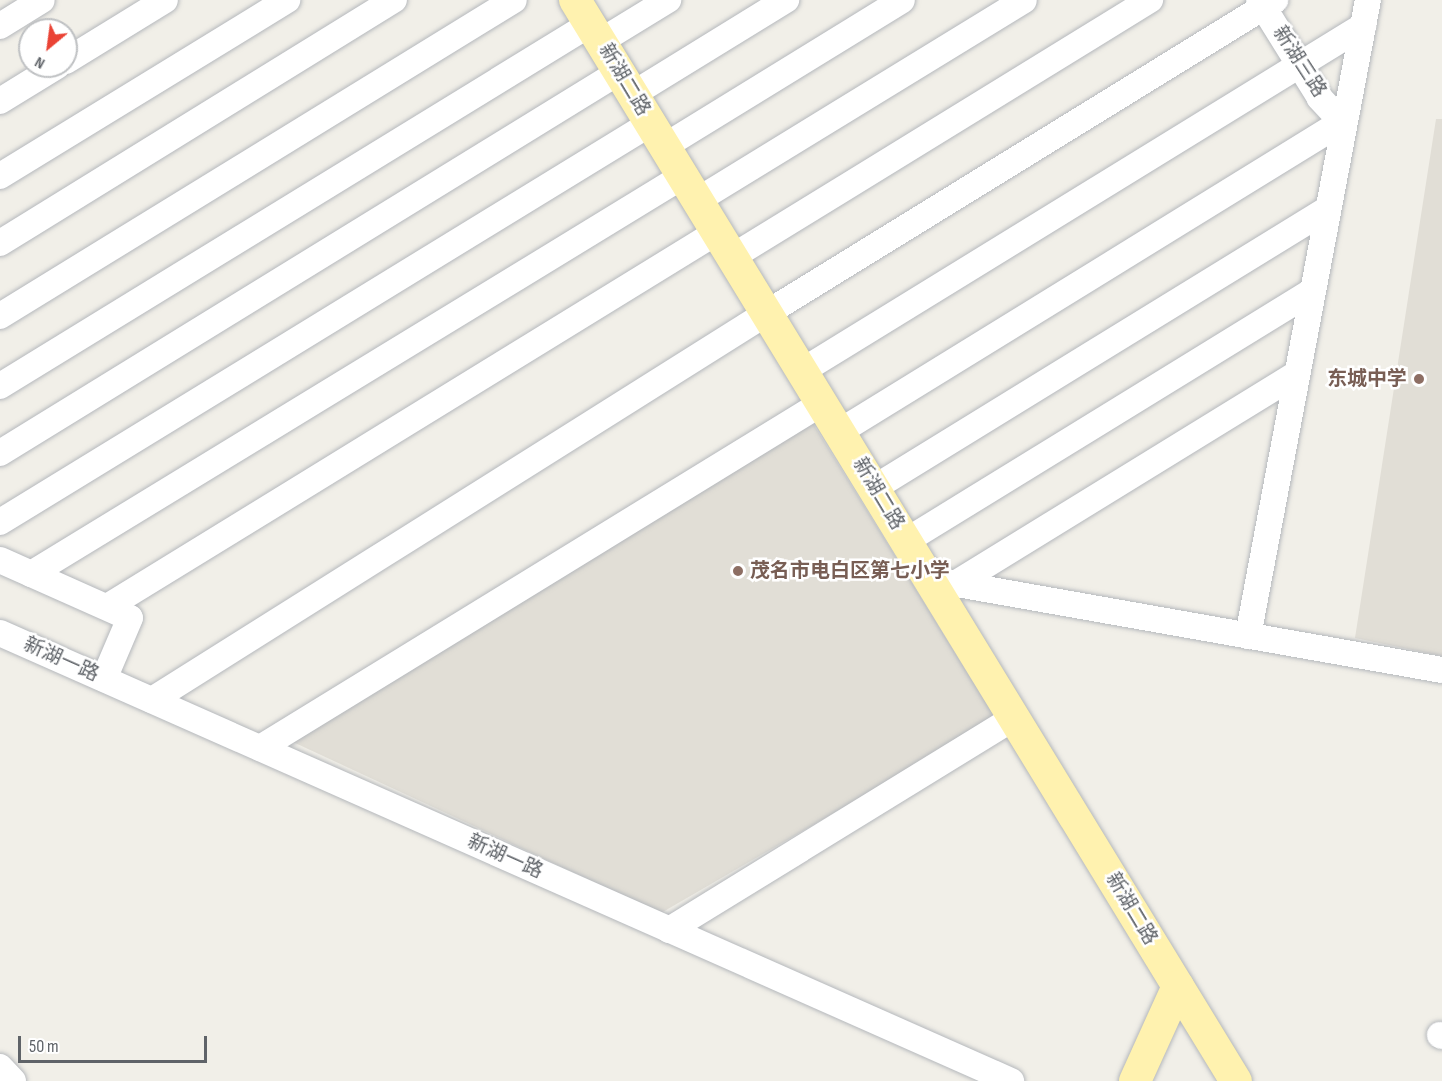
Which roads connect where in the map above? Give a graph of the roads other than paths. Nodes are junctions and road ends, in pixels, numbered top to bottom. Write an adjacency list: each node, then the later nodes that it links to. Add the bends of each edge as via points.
1 (42, 0): 14 (street)
2 (165, 0): 16 (street)
3 (287, 0): 23 (street)
4 (394, 0): 26 (street)
5 (514, 0): 30 (street)
6 (668, 0): 13 (street)
7 (786, 0): 19 (street)
8 (902, 0): 22 (street)
9 (1024, 0): 24 (street)
10 (1150, 0): 27 (street)
11 (1368, 0): 15 (street)
12 (1266, 2): 17 (street, 新湖三路); 29 (street)
13 (589, 22): 19 (main road, 新湖二路); 33 (street)
14 (0, 26)
15 (1363, 26): 17 (street); 21 (street)
16 (78, 54)
17 (1300, 65): 21 (street, 新湖三路, via 1320,98); 31 (street)
18 (37, 78): 20 (street)
19 (626, 83): 22 (main road, 新湖二路); 36 (street)
20 (0, 101)
21 (1342, 122): 25 (street); 35 (street)
22 (658, 135): 24 (main road, 新湖二路); 38 (street)
23 (0, 176)
24 (690, 188): 27 (main road, 新湖二路); 41 (street)
25 (1326, 210): 28 (street); 37 (street)
26 (0, 243)
27 (725, 244): 29 (main road, 新湖二路); 43 (street)
28 (1311, 292): 32 (street); 39 (street)
29 (766, 313): 31 (main road, 新湖二路); 48 (street)
30 (0, 316)
31 (802, 371): 34 (main road, 新湖二路)
32 (1296, 374): 42 (street); 45 (street)
33 (0, 387)
34 (822, 403): 35 (main road, 新湖二路); 50 (street)
35 (839, 432): 37 (main road, 新湖二路)
36 (0, 453)
37 (874, 488): 39 (main road, 新湖二路)
38 (0, 522)
39 (906, 541): 42 (main road, 新湖二路)
40 (0, 560): 41 (street)
41 (31, 574): 43 (street)
42 (942, 581): 45 (street); 49 (main road, 新湖二路)
43 (107, 607): 47 (street, via 130,618)
44 (0, 633): 47 (street, 新湖一路)
45 (1248, 636): 46 (street)
46 (1442, 670)
47 (104, 679): 48 (street, 新湖一路)
48 (152, 700): 50 (street, 新湖一路)
49 (1014, 718): 51 (street); 52 (main road, 新湖二路)
50 (260, 748): 51 (street, 新湖一路)
51 (669, 930): 56 (street, 新湖一路)
52 (1178, 986): 53 (main road, 新湖二路); 57 (main road)
53 (1220, 1053): 58 (main road); 59 (main road, 新湖二路)
54 (0, 1067): 55 (street)
55 (13, 1081)
56 (1011, 1081)
57 (1135, 1081)
58 (1206, 1081)
59 (1236, 1081)

